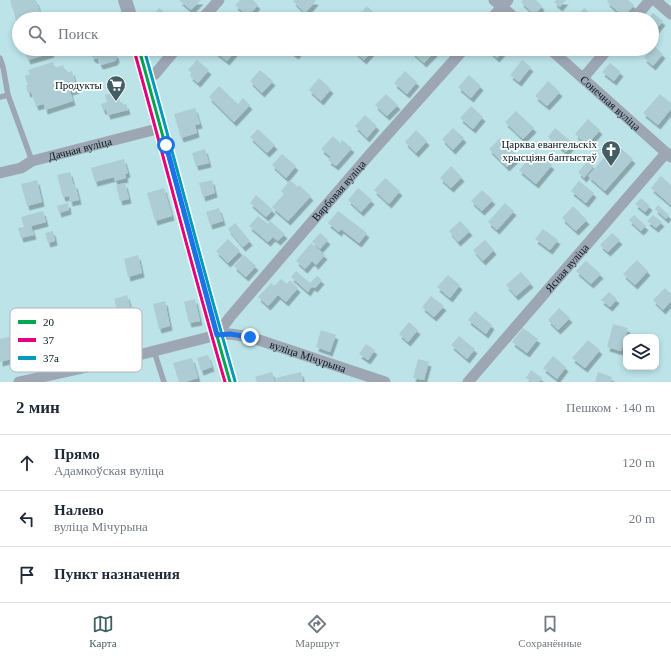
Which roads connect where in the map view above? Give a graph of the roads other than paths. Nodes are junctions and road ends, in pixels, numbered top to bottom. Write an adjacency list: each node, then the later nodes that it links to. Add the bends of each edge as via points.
1 (125, 0): 6 (street)
2 (219, 0): 7 (street)
3 (650, 0): 10 (street)
4 (655, 0): 11 (street)
5 (501, 2): 8 (street); 9 (street)
6 (129, 12)
7 (208, 12)
8 (495, 12)
9 (510, 12)
10 (640, 12)
11 (671, 14)
12 (141, 56): 19 (street)
13 (170, 56): 19 (street, via 155,74)
14 (458, 56): 26 (street, Вярбовая вуліца, via 366,159)
15 (558, 56): 18 (street, Сонечная вуліца)
16 (602, 56): 18 (street)
17 (0, 58): 20 (lane)
18 (583, 78): 23 (street, Сонечная вуліца)
19 (147, 79): 22 (street)
20 (8, 95): 21 (lane); 24 (lane)
21 (0, 97)
22 (161, 128): 24 (street, Дачная вуліца); 26 (street)
23 (669, 155): 35 (street, Ясная вуліца)
24 (32, 162): 25 (street, Дачная вуліца, via 21,168)
25 (0, 173)
26 (217, 335): 27 (street, вуліца Мічурына); 33 (street); 34 (street, вуліца Мічурына, via 250,337)
27 (154, 351): 28 (street, вуліца Мічурына); 32 (lane)
28 (142, 354)
29 (70, 372): 30 (street, вуліца Мічурына)
30 (34, 381): 31 (street, вуліца Мічурына)
31 (19, 382)
32 (164, 382)
33 (230, 382)
34 (385, 382)
35 (468, 382)

